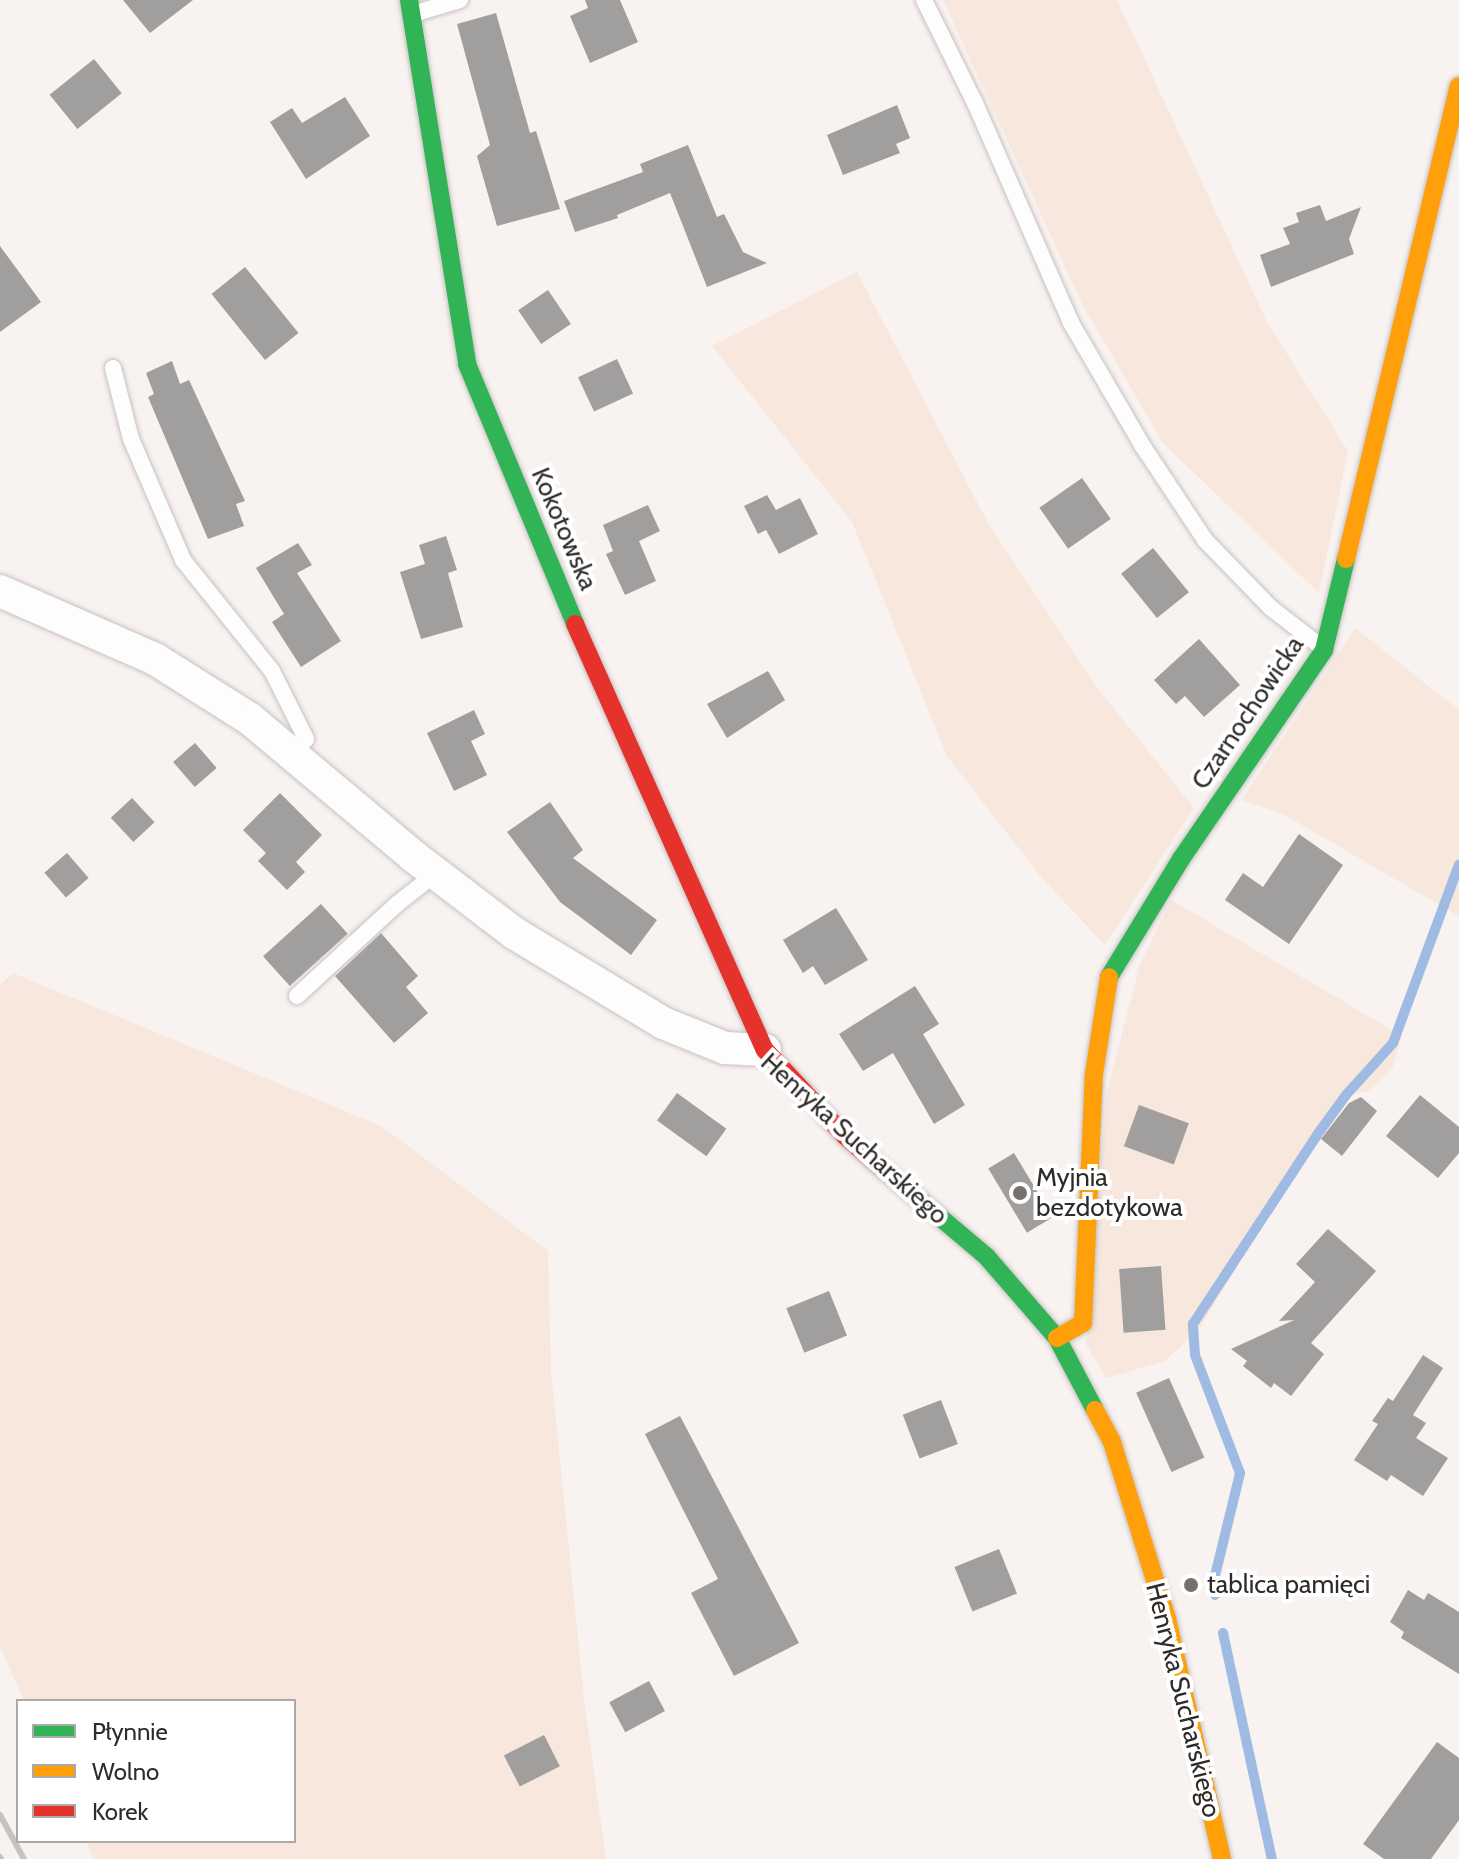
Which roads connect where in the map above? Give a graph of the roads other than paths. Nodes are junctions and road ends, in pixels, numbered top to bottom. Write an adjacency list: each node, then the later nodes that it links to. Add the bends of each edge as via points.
1 (460, 0): 3 (lane)
2 (924, 0): 7 (lane, via 1071,323 1142,445 1205,540 1271,608)
3 (410, 7): 11 (street, Kokotowska, via 467,364 551,569)
4 (1459, 86): 7 (street, Czarnochowicka)
5 (113, 368): 8 (lane, via 131,439 183,560 272,671 306,739)
6 (0, 591): 8 (street, Henryka Sucharskiego, via 155,659)
7 (1324, 650): 12 (street, Czarnochowicka, via 1110,973 1094,1074 1083,1323)
8 (294, 753): 9 (street, Henryka Sucharskiego)
9 (435, 874): 10 (lane); 11 (street, Henryka Sucharskiego, via 514,933 663,1023 725,1048)
10 (297, 996)
11 (765, 1050): 12 (street, Henryka Sucharskiego, via 845,1136 986,1256)
12 (1057, 1338): 13 (street, Henryka Sucharskiego, via 1112,1442 1167,1619)
13 (1222, 1859)

